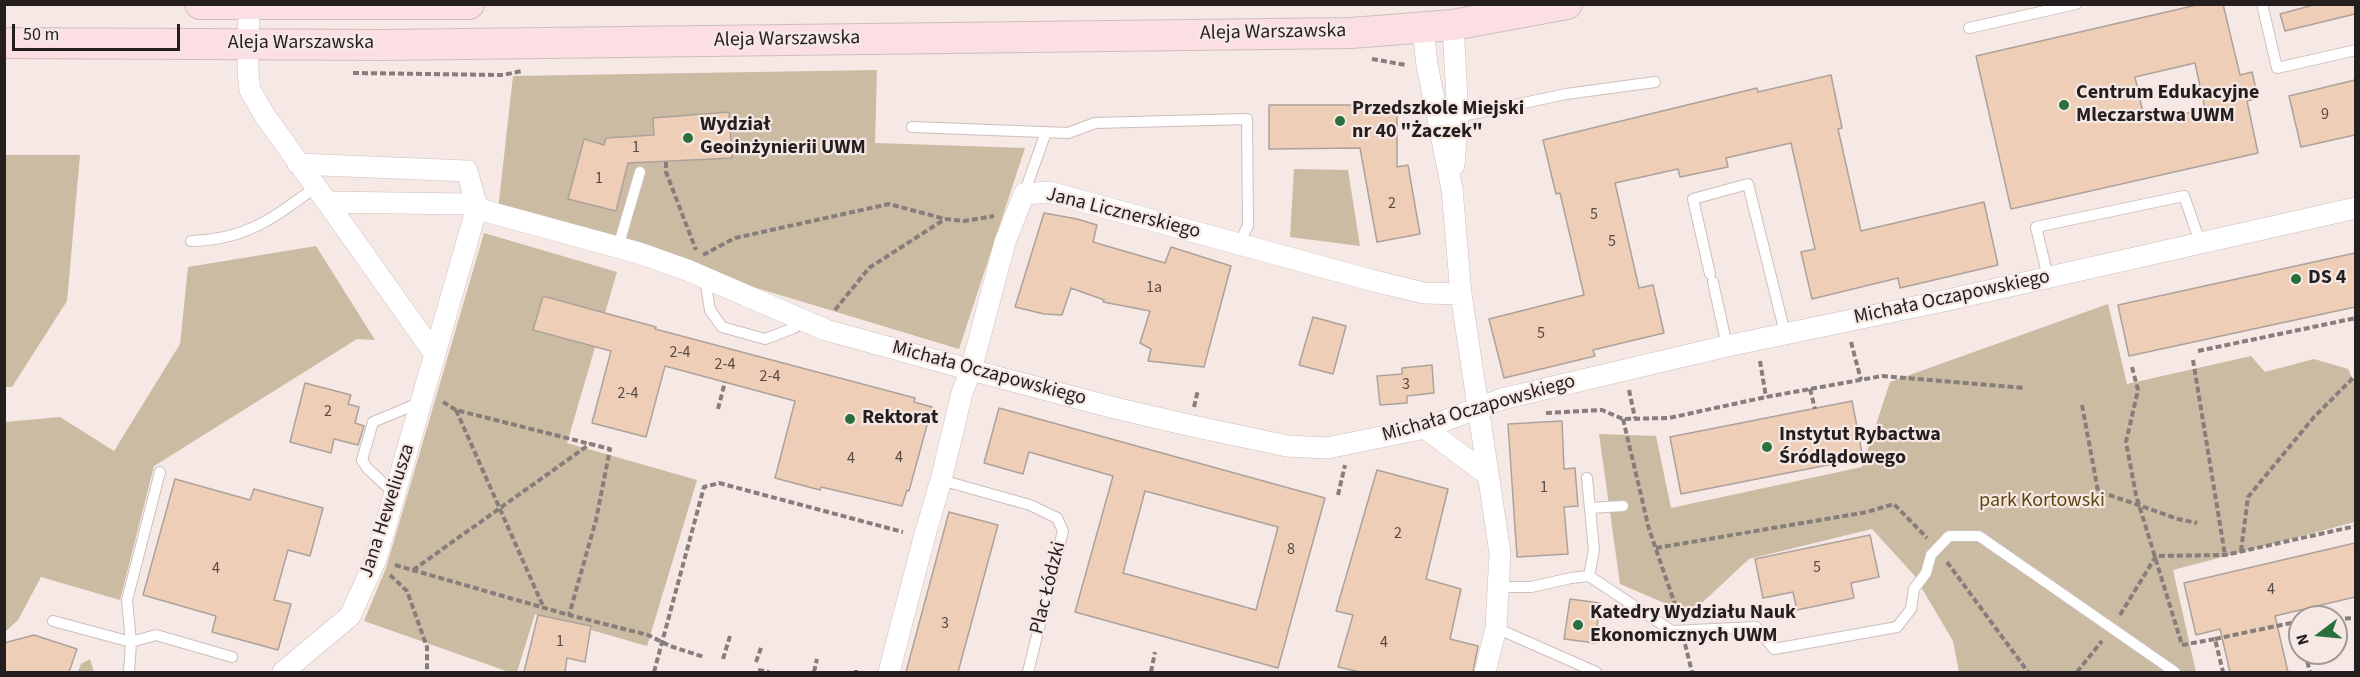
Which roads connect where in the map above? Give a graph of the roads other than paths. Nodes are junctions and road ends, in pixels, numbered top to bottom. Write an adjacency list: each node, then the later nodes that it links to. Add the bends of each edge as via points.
1 (200, 4): 6 (main road, Aleja Warszawska)
2 (469, 4): 6 (main road, Aleja Warszawska)
3 (1567, 4): 7 (main road, Aleja Warszawska)
4 (2076, 4): 9 (lane)
5 (2262, 4): 12 (lane, via 2277,68)
6 (249, 5): 11 (street)
7 (1452, 15): 8 (main road, Aleja Warszawska); 14 (street)
8 (1423, 16): 11 (main road, Aleja Warszawska, via 1351,33); 19 (street, via 1427,65)
9 (1969, 28)
10 (4, 43): 11 (main road, Aleja Warszawska)
11 (248, 44): 17 (street, via 250,90)
12 (2355, 50)
13 (1655, 82): 14 (lane, via 1566,94)
14 (1458, 117): 19 (street)
15 (912, 127): 16 (lane)
16 (1046, 132): 21 (lane); 26 (lane, via 1068,133 1095,123 1247,119 1248,226)
17 (298, 164): 20 (street); 22 (street, via 467,171)
18 (640, 172): 27 (lane)
19 (1452, 189): 30 (street)
20 (321, 195): 22 (street); 24 (lane, via 230,237); 34 (street)
21 (1020, 204): 26 (street, Jana Licznerskiego, via 1049,192); 35 (street, Jana Licznerskiego, via 1005,242)
22 (477, 207): 27 (street, Michała Oczapowskiego); 34 (street, Jana Heweliusza)
23 (2355, 208): 25 (street, Michała Oczapowskiego)
24 (191, 241)
25 (2200, 242): 28 (street, Michała Oczapowskiego); 28 (lane, via 2184,196 2036,227)
26 (1238, 244): 30 (street, Jana Licznerskiego, via 1414,291)
27 (618, 247): 29 (street, Michała Oczapowskiego)
28 (2048, 277): 32 (street, Michała Oczapowskiego)
29 (705, 279): 31 (street, Michała Oczapowskiego); 31 (lane, via 710,310 722,327 765,339)
30 (1461, 294): 37 (street)
31 (804, 321): 35 (street, Michała Oczapowskiego)
32 (1785, 333): 33 (street, Michała Oczapowskiego); 33 (lane, via 1748,184 1693,199)
33 (1727, 346): 37 (street, Michała Oczapowskiego)
34 (434, 353): 36 (street, Jana Heweliusza)
35 (971, 370): 38 (street, Michała Oczapowskiego, via 1115,408 1287,446 1327,448); 42 (street, Jana Licznerskiego)
36 (431, 401): 43 (street, Jana Heweliusza); 43 (lane, via 373,422 362,460)
37 (1479, 406): 38 (street, Michała Oczapowskiego); 40 (street)
38 (1425, 428): 40 (street)
39 (160, 472): 50 (lane, via 127,600)
40 (1488, 475): 47 (street, via 1500,553)
41 (1587, 478): 45 (lane)
42 (941, 480): 55 (street, Jana Licznerskiego); 56 (lane, Plac Łódzki, via 1030,506 1057,518 1063,531)
43 (395, 494): 52 (street, Jana Heweliusza, via 382,566 350,616)
44 (1623, 506): 45 (lane)
45 (1590, 508): 46 (lane, via 1594,550)
46 (1589, 576): 47 (lane, via 1530,587); 59 (lane, via 1672,631 1756,627 1774,649 1897,627 1911,609 1914,589 1937,548 1948,536 1979,536)
47 (1500, 587): 49 (street)
48 (53, 621): 50 (lane)
49 (1496, 628): 57 (street); 58 (lane)
50 (131, 642): 51 (lane, via 156,635); 53 (lane)
51 (232, 657)
52 (306, 665): 54 (street, Jana Heweliusza)
53 (129, 672)
54 (283, 672)
55 (889, 672)
56 (1028, 672)
57 (1485, 672)
58 (1596, 672)
59 (2175, 672)

